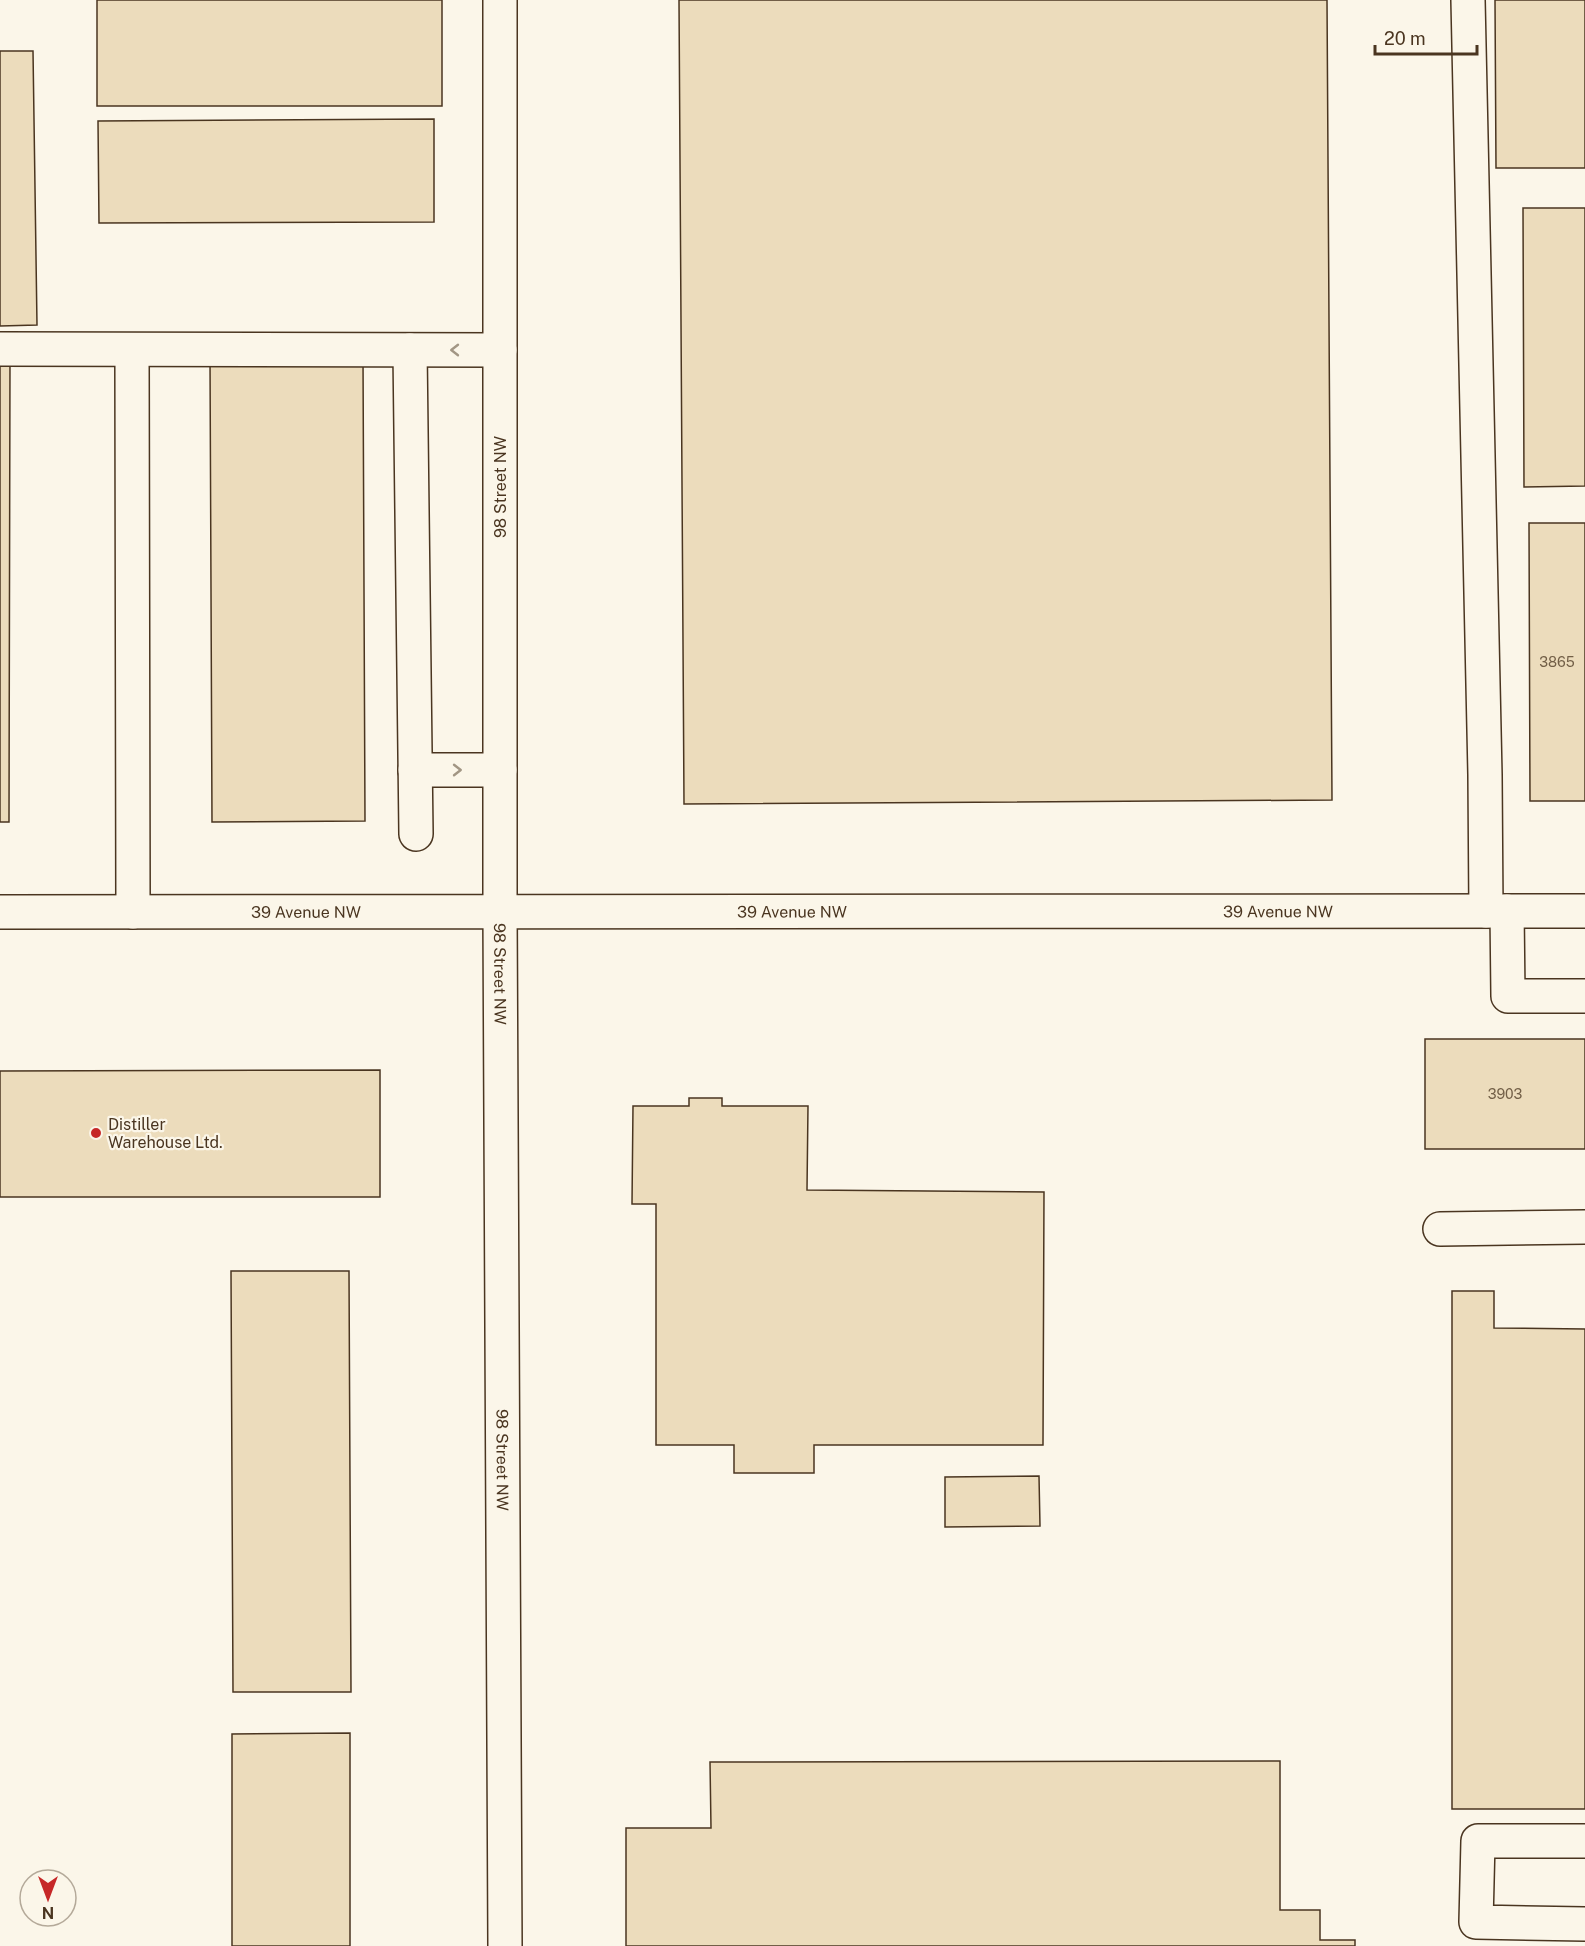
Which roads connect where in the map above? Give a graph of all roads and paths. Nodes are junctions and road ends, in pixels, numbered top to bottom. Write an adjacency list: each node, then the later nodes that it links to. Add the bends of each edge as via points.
1 (500, 0): 6 (street, 98 Street NW)
2 (1468, 0): 10 (street, via 1485,764)
3 (0, 349): 4 (street)
4 (132, 350): 5 (street); 13 (street)
5 (410, 350): 6 (street, one-way to 5); 7 (street)
6 (500, 350): 8 (street, 98 Street NW)
7 (415, 770): 8 (street, one-way to 8); 9 (street)
8 (500, 770): 14 (street, 98 Street NW)
9 (416, 834)
10 (1496, 911): 11 (street, 39 Avenue NW); 14 (street, 39 Avenue NW); 15 (street, via 1508,996)
11 (1585, 911)
12 (0, 912): 13 (street, 39 Avenue NW)
13 (133, 912): 14 (street, 39 Avenue NW)
14 (500, 912): 20 (street, 98 Street NW)
15 (1585, 996)
16 (1585, 1227): 17 (street)
17 (1440, 1229)
18 (1585, 1841): 19 (street, via 1478,1841 1476,1922)
19 (1585, 1924)
20 (506, 1946)

